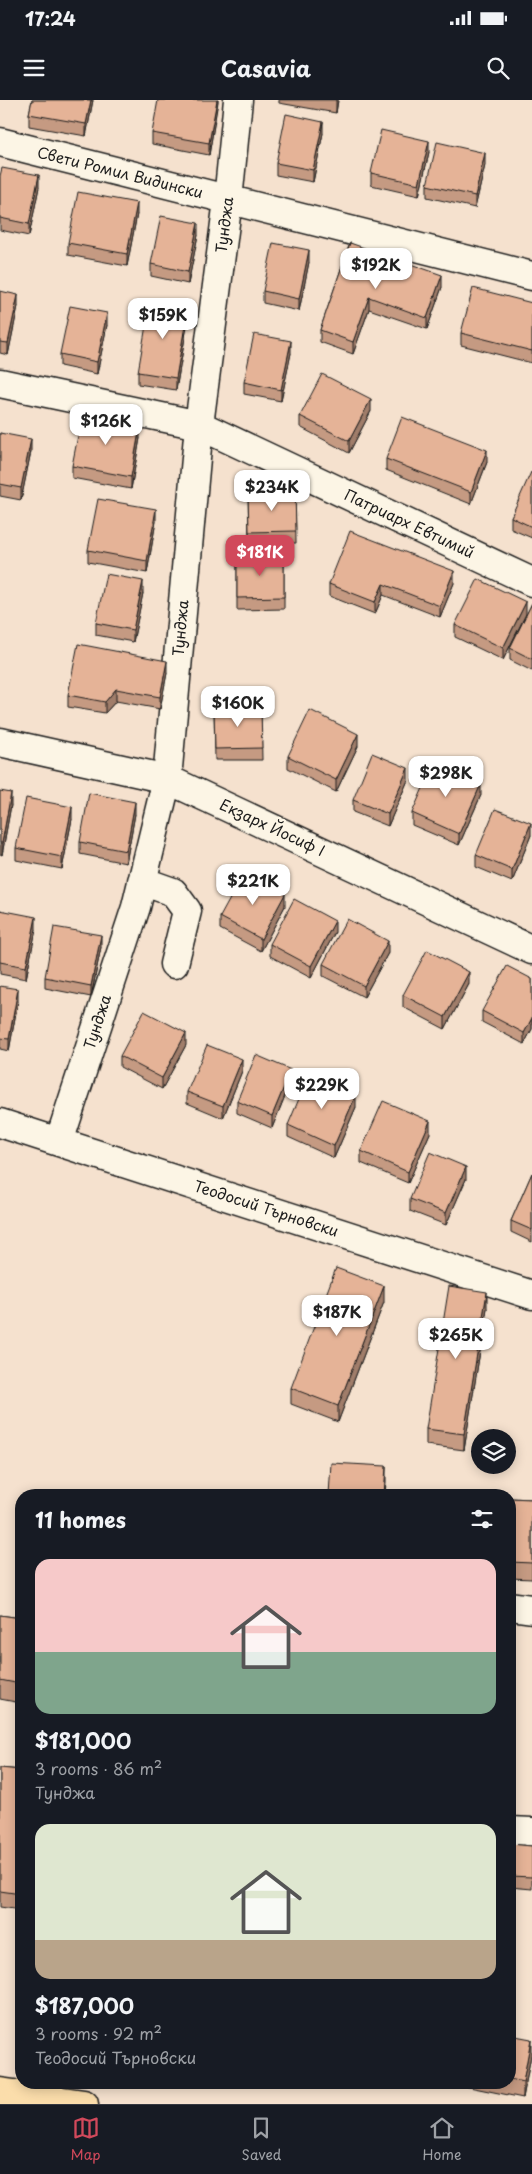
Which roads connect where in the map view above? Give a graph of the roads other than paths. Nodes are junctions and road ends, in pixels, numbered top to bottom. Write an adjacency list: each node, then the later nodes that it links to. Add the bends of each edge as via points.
1 (238, 100): 3 (street, Тунджа)
2 (0, 142): 3 (street, Свети Ромил Видински)
3 (228, 200): 4 (street, Свети Ромил Видински); 6 (street, Тунджа)
4 (532, 276)
5 (0, 383): 6 (street, Патриарх Евтимий)
6 (199, 425): 7 (street, Патриарх Евтимий); 9 (street, Тунджа)
7 (532, 582)
8 (0, 742): 9 (street, Екзарх Йосиф I)
9 (167, 778): 10 (street, Тунджа); 11 (street, Екзарх Йосиф I)
10 (142, 881): 12 (street, via 173,892 187,911); 14 (street, Тунджа)
11 (532, 950)
12 (174, 964)
13 (0, 1123): 14 (street, Теодосий Търновски)
14 (59, 1142): 15 (street, Теодосий Търновски)
15 (532, 1295)
16 (516, 1607): 17 (street)
17 (532, 1609)
18 (516, 1831): 19 (street)
19 (532, 1832)
20 (0, 2092): 21 (main road)
21 (84, 2104)

